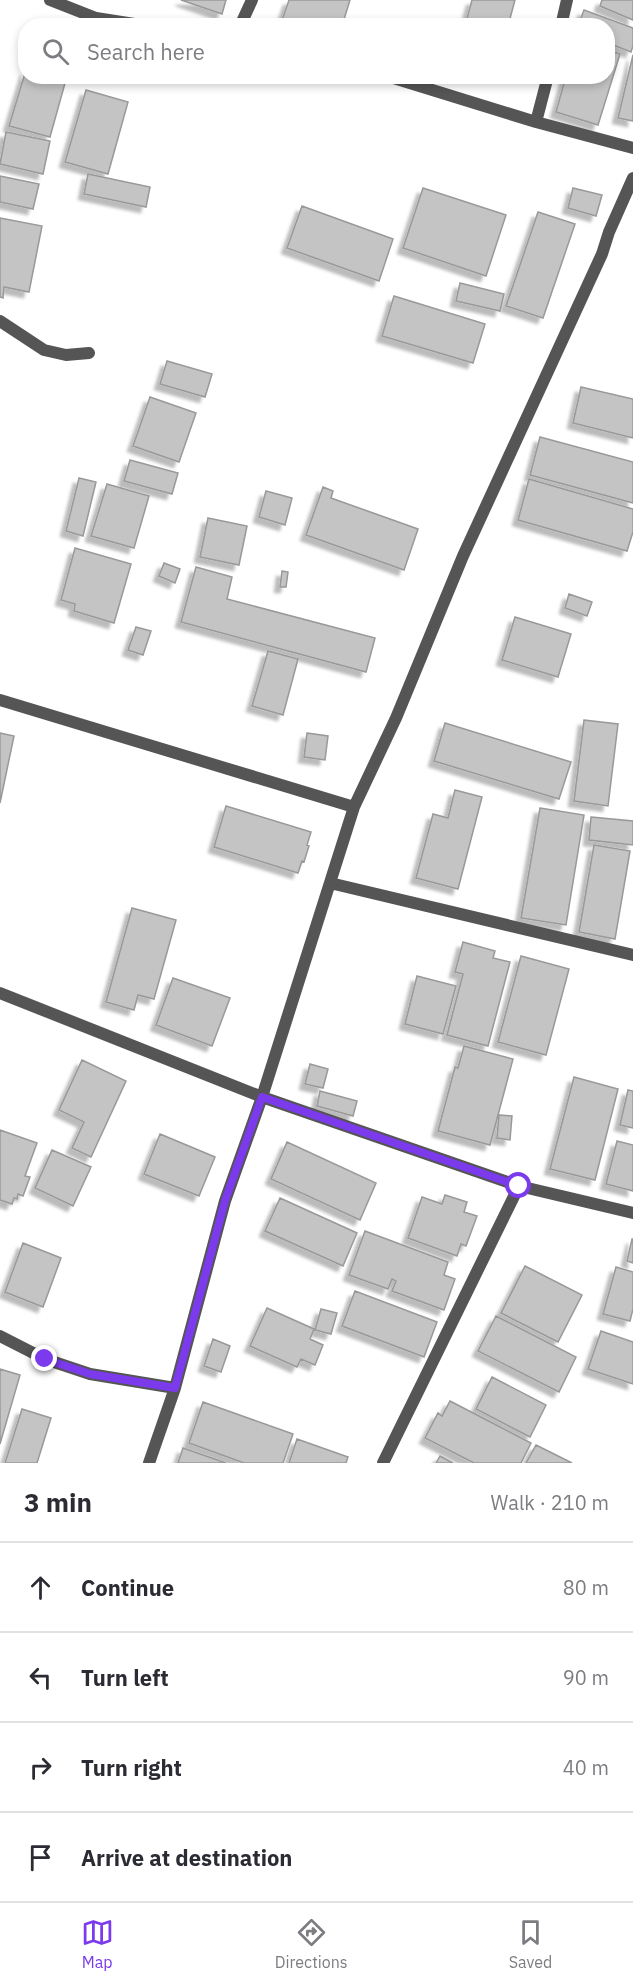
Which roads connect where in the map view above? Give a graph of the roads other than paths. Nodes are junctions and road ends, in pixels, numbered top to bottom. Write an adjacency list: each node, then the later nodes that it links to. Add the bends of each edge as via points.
1 (50, 0): 4 (street)
2 (252, 0): 5 (street)
3 (567, 0): 6 (street)
4 (96, 18)
5 (244, 18)
6 (563, 18)
7 (413, 84): 9 (street)
8 (546, 84): 9 (street)
9 (536, 122): 10 (street)
10 (633, 148)
11 (633, 178): 15 (street)
12 (0, 321): 13 (street, via 44,350 66,355)
13 (89, 353)
14 (0, 700): 15 (street)
15 (354, 807): 16 (street)
16 (330, 883): 17 (street); 19 (street)
17 (633, 955)
18 (0, 993): 19 (street)
19 (262, 1097): 20 (street); 23 (street, via 225,1201)
20 (519, 1186): 21 (street); 25 (street)
21 (633, 1213)
22 (0, 1336): 23 (street, via 45,1359 90,1374)
23 (175, 1388): 24 (street)
24 (149, 1463)
25 (383, 1463)

